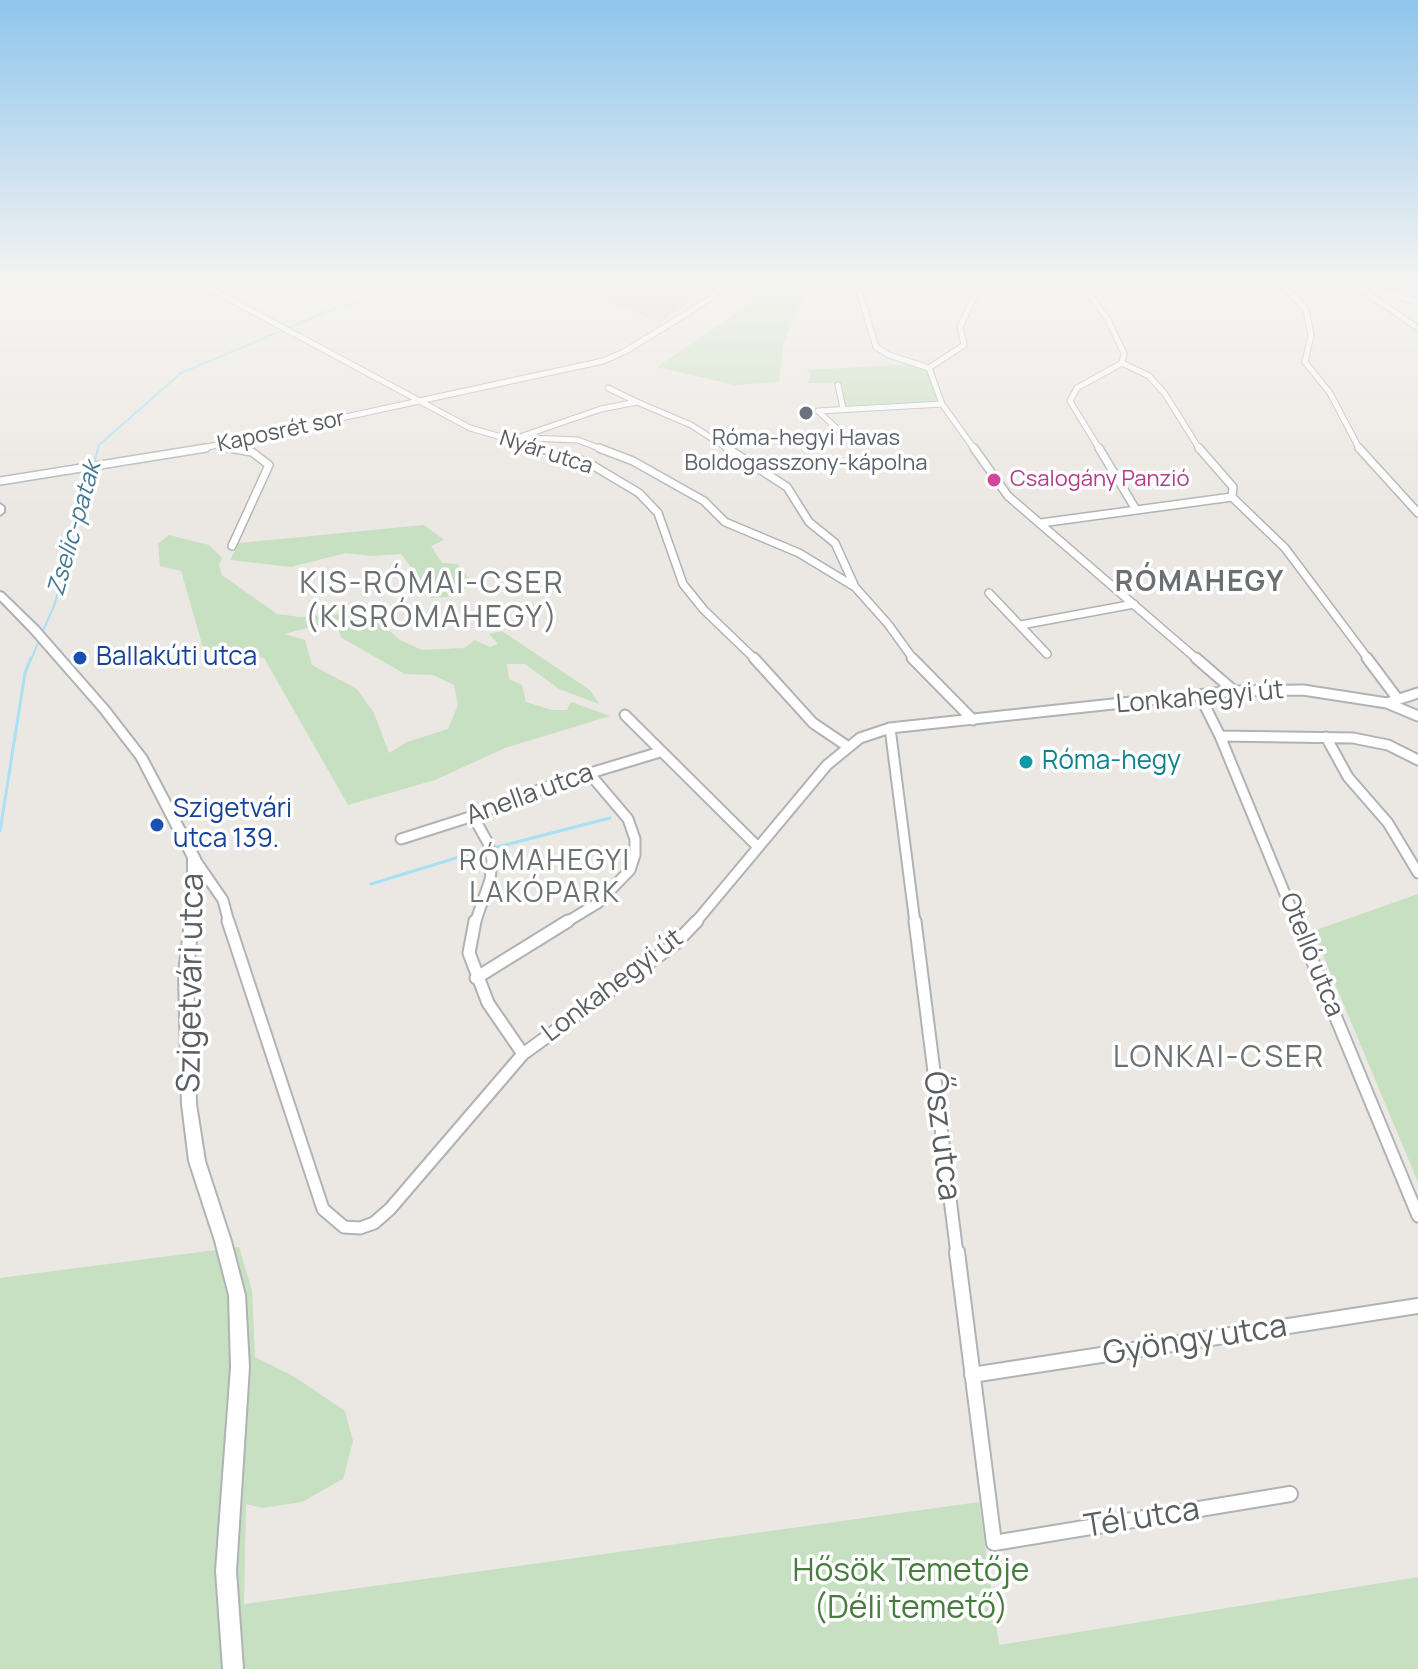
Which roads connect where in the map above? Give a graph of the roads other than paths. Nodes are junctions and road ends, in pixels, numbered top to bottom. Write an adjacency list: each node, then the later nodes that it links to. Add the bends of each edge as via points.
1 (345, 360): 11 (street, Nyár utca)
2 (606, 360): 11 (street, Kaposrét sor)
3 (904, 360): 8 (street)
4 (941, 360): 8 (street)
5 (1123, 360): 7 (street)
6 (1305, 360): 22 (street, via 1330,393 1359,449)
7 (1122, 363): 20 (street, via 1149,376 1165,394 1203,455 1233,487); 21 (street, via 1077,388 1070,401)
8 (929, 368): 13 (street)
9 (838, 385): 14 (street)
10 (608, 388): 12 (street)
11 (420, 401): 17 (street, Nyár utca); 18 (street, Kaposrét sor)
12 (637, 402): 16 (street, via 601,409); 25 (street, via 691,425 787,487 809,522 835,543)
13 (942, 404): 14 (street); 23 (street, via 1008,496)
14 (843, 408): 15 (street, via 818,411)
15 (845, 436)
16 (522, 438): 17 (street); 25 (street, via 578,440 608,449 671,479 725,522 799,553)
17 (506, 440): 42 (street, Nyár utca, via 587,462 639,493 658,513 683,584 704,610 813,723)
18 (213, 447): 19 (street, Kaposrét sor); 24 (street, via 244,449 269,465)
19 (0, 481)
20 (1232, 497): 21 (street); 34 (street, via 1285,548)
21 (1135, 508): 23 (street)
22 (1418, 513)
23 (1041, 523): 28 (street)
24 (232, 546)
25 (855, 587): 38 (street, via 908,654)
26 (989, 593): 29 (street)
27 (0, 595): 49 (street, Szigetvári utca, via 142,758)
28 (1134, 604): 29 (street); 31 (street)
29 (1021, 625): 30 (street)
30 (1047, 654)
31 (1234, 691): 33 (street, Lonkahegyi út); 35 (street, Lonkahegyi út, via 1303,690)
32 (1418, 693): 34 (street)
33 (1200, 696): 38 (street, Lonkahegyi út); 40 (street, Otelló utca)
34 (1397, 698): 35 (street)
35 (1387, 703): 37 (street, Lonkahegyi út)
36 (625, 715): 43 (street)
37 (1418, 716)
38 (973, 720): 39 (street, Lonkahegyi út)
39 (890, 728): 42 (street, Lonkahegyi út); 56 (street, Ősz utca)
40 (1220, 736): 41 (street); 53 (street, Otelló utca)
41 (1326, 737): 44 (street, via 1369,740); 50 (street, via 1348,777 1388,823)
42 (847, 746): 48 (street, Lonkahegyi út)
43 (660, 752): 45 (street, Anella utca); 48 (street)
44 (1418, 760)
45 (589, 773): 46 (street, Anella utca); 51 (street, via 628,819 635,839 630,870 598,903)
46 (473, 816): 47 (street, Anella utca); 51 (street, via 492,860 471,934 469,953)
47 (401, 839)
48 (758, 847): 52 (street, Lonkahegyi út, via 675,944)
49 (194, 858): 52 (street, Lonkahegyi út, via 223,900 323,1209 344,1227 374,1223 390,1209); 59 (street, Szigetvári utca, via 186,973 189,1104 197,1161 237,1295 239,1353 226,1571)
50 (1418, 873)
51 (476, 978): 52 (street)
52 (523, 1054)
53 (1413, 1191): 54 (street, Otelló utca)
54 (1418, 1216)
55 (1418, 1306): 56 (street, Gyöngy utca)
56 (972, 1375): 58 (street, Ősz utca)
57 (1290, 1494): 58 (street, Tél utca)
58 (994, 1543)
59 (233, 1669)

